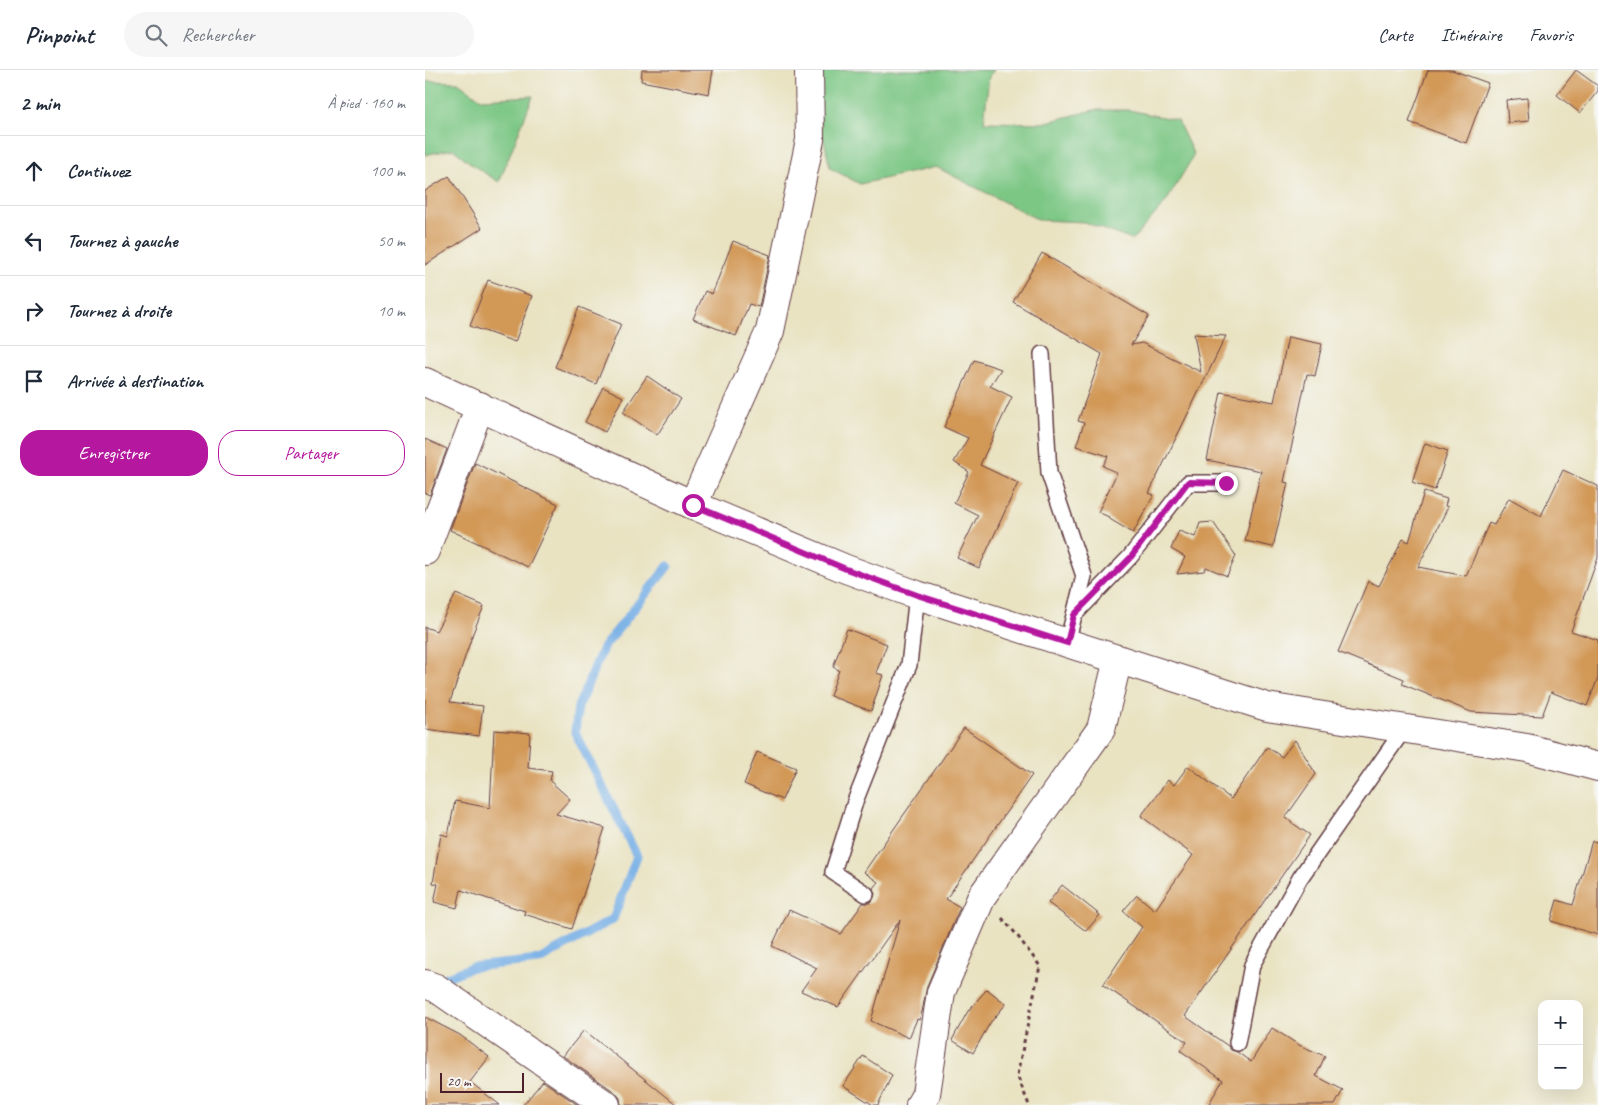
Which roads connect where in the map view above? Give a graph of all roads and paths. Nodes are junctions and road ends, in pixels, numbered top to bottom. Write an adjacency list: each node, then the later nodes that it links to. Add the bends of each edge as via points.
1 (809, 70): 6 (street, via 810,140 770,331)
2 (1042, 354): 9 (lane, via 1049,473 1084,576)
3 (425, 382): 4 (street)
4 (479, 406): 6 (street); 7 (street)
5 (1226, 483): 9 (lane, via 1188,482 1131,557)
6 (693, 505): 8 (street)
7 (425, 551)
8 (917, 595): 10 (street); 14 (lane, via 909,665 856,799 833,872)
9 (1074, 615): 10 (lane)
10 (1067, 643): 11 (street)
11 (1118, 659): 12 (street, via 1267,707); 15 (street, via 1101,729)
12 (1404, 729): 13 (street, via 1527,748); 17 (lane, via 1300,878 1252,965)
13 (1598, 767)
14 (866, 894)
15 (982, 896): 19 (street, via 941,992 926,1094); 20 (path, via 1040,966 1017,1075)
16 (425, 984): 18 (street, via 437,988)
17 (1237, 1043)
18 (607, 1105)
19 (920, 1105)
20 (1029, 1105)

